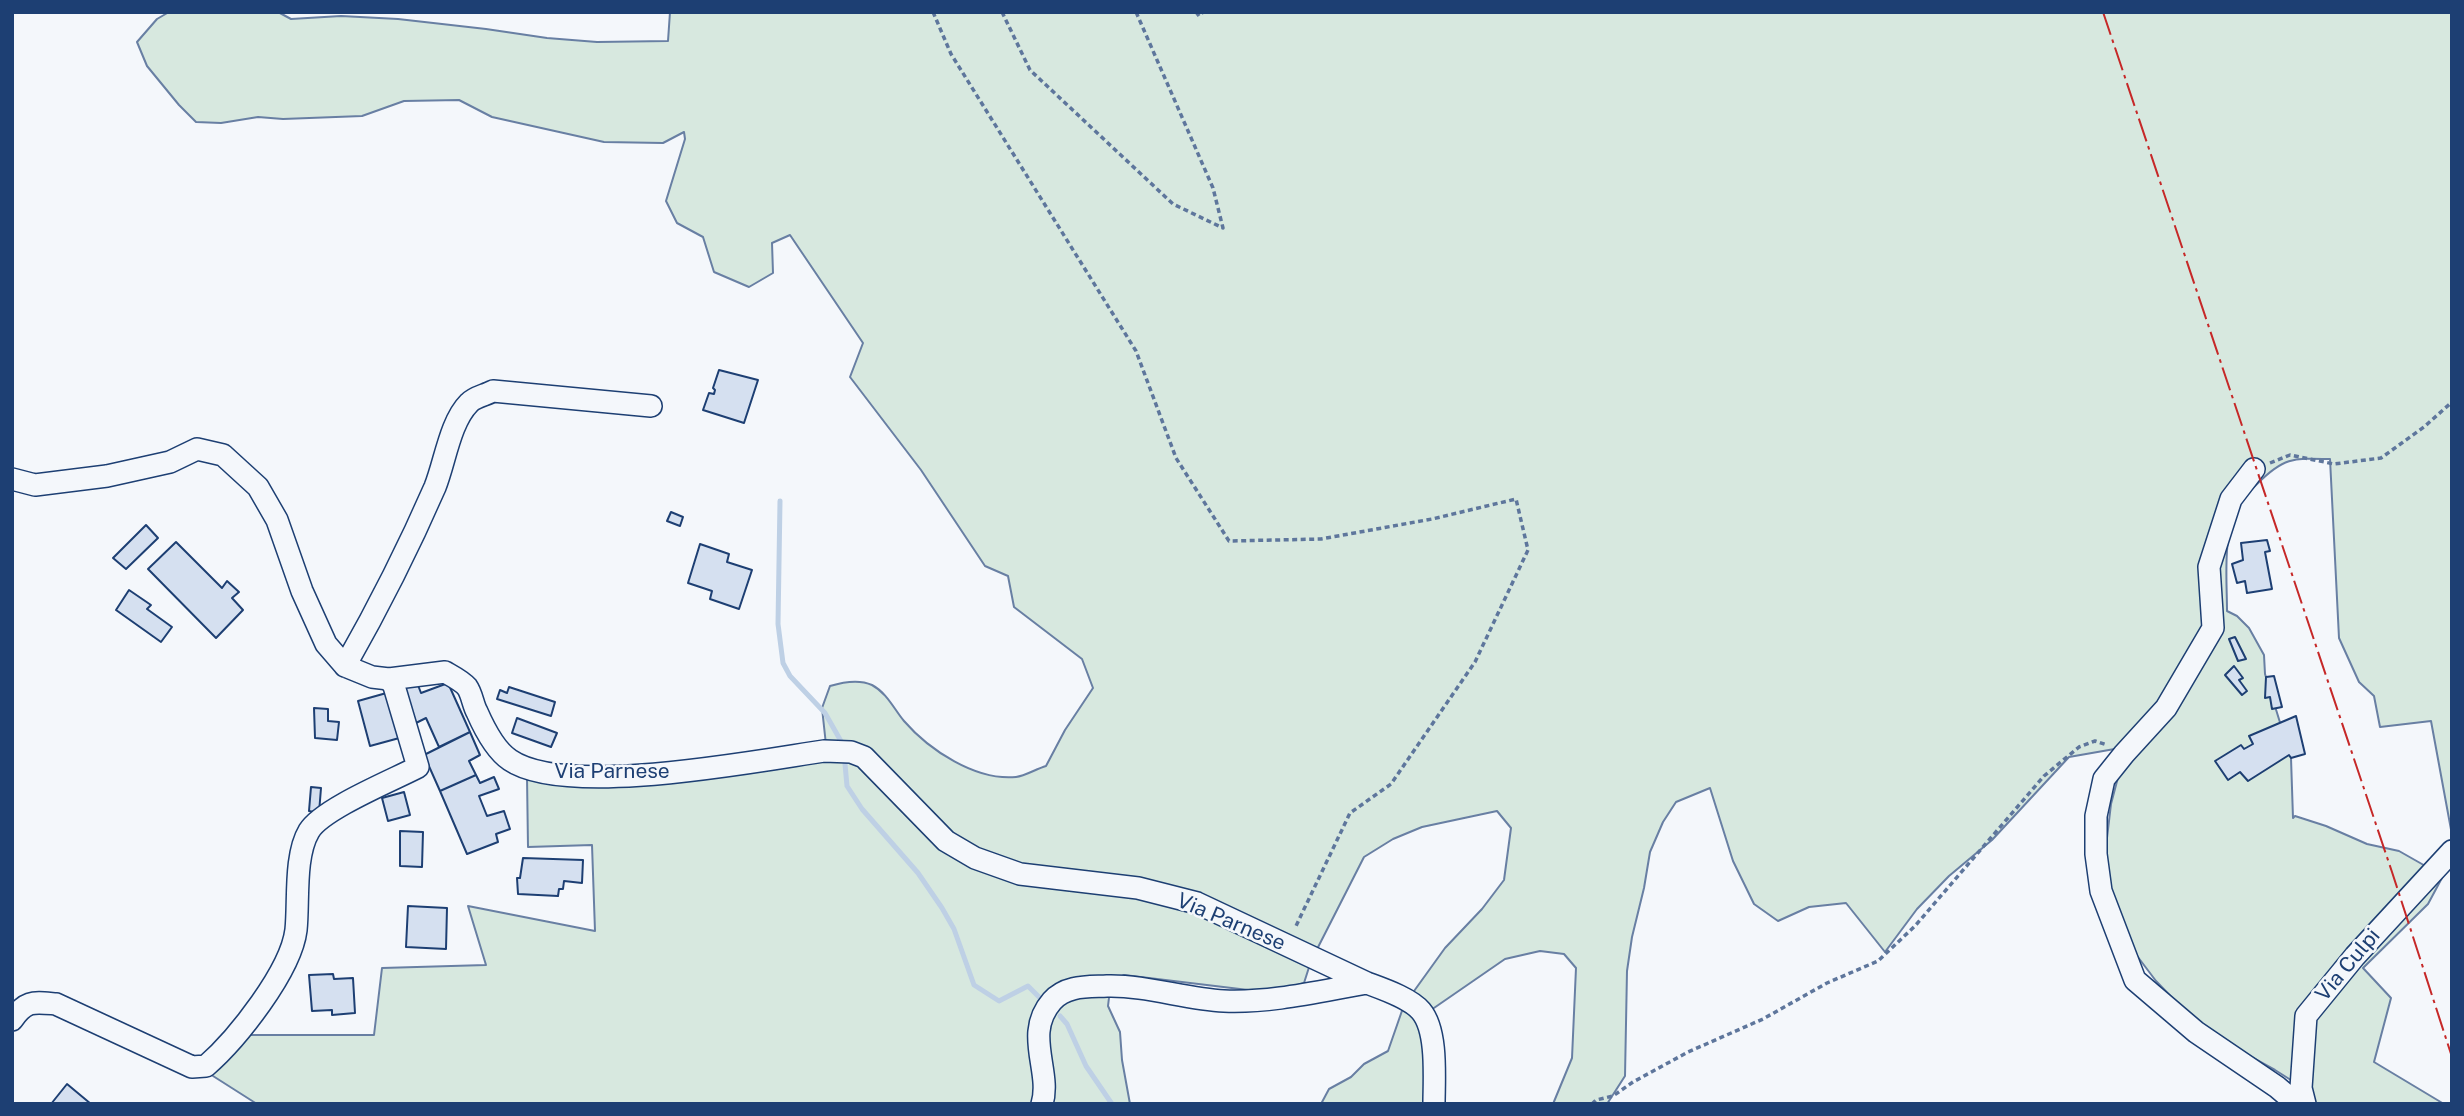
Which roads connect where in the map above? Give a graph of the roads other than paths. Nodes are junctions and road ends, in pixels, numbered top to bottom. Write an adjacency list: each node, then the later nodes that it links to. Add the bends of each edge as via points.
1 (651, 406): 4 (street, via 494,391 470,402 455,426 415,532)
2 (2254, 469): 11 (street, via 2231,499 2209,567 2213,628 2166,709 2104,779 2096,816 2096,854 2101,891 2135,980 2196,1032)
3 (12, 479): 4 (street, via 35,485 107,476 170,461 197,449 223,455 258,487 271,509 326,644)
4 (345, 666): 5 (street)
5 (389, 679): 7 (street, Via Parnese, via 446,672 468,688 477,713 508,759 558,775 649,776 824,751 851,752 864,757 946,841 975,858 1020,874 1138,888 1197,903); 8 (street, via 418,767 322,816 309,830 302,847 296,934 286,963 224,1051 206,1066 192,1067 56,1004 21,1006)
6 (2452, 851): 12 (street, Via Culpi, via 2306,1016 2301,1088)
7 (1367, 983): 9 (street, via 1282,998 1224,1001 1118,986 1072,987 1053,1000 1041,1022); 10 (street, Via Parnese, via 1422,1011 1432,1036)
8 (12, 1020)
9 (1042, 1104)
10 (1434, 1104)
11 (2297, 1104)
12 (2305, 1104)

